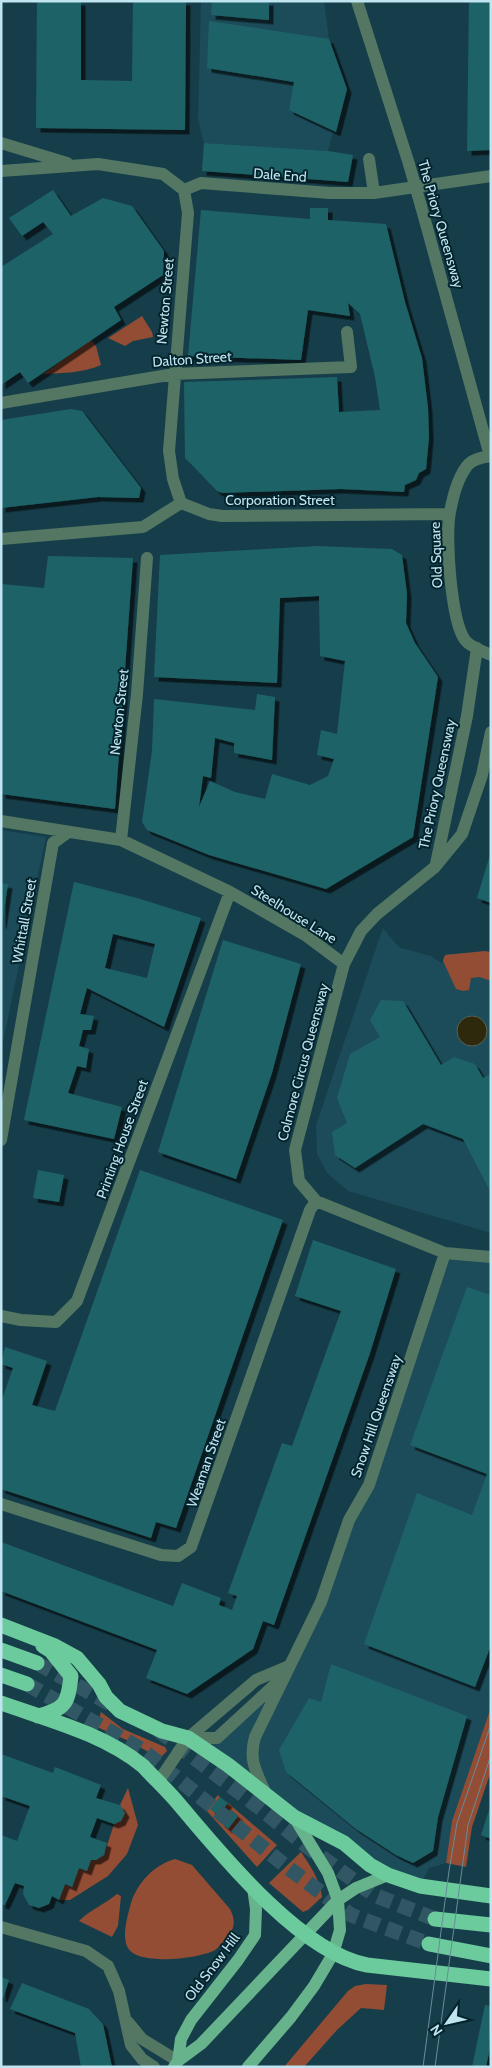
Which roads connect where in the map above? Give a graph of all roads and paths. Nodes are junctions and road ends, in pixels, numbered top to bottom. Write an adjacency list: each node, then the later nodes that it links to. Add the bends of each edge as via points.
1 (357, 1): 12 (street, The Priory Queensway, bridge, via 409,164)
2 (1, 143): 4 (street)
3 (369, 160): 8 (street)
4 (74, 165): 5 (street); 7 (street, via 98,164 163,174)
5 (1, 170)
6 (491, 176): 8 (street, Dale End)
7 (184, 190): 8 (street, Dale End, via 201,183 330,193); 10 (street, Newton Street, via 188,213)
8 (374, 193)
9 (347, 332): 10 (street, Dalton Street, via 351,367)
10 (174, 374): 11 (street, Dalton Street); 13 (street, Newton Street, via 169,452)
11 (1, 403)
12 (490, 456): 14 (street, Old Square, via 468,464 460,477)
13 (181, 503): 14 (street, Corporation Street, via 222,516); 15 (street, via 143,527)
14 (450, 514): 17 (street, Old Square, via 455,615 458,629 466,642)
15 (1, 539)
16 (147, 558): 22 (street, Newton Street, via 137,694)
17 (477, 648): 18 (street, Old Square); 23 (street, The Priory Queensway)
18 (491, 655)
19 (491, 732): 23 (street, The Priory Queensway, via 482,775 462,834)
20 (1, 821): 21 (street, Steelhouse Lane)
21 (67, 833): 22 (street, Steelhouse Lane); 28 (street, Whittall Street, via 53,843)
22 (121, 840): 24 (street, Steelhouse Lane)
23 (435, 868): 27 (street, Colmore Circus Queensway, via 377,914 361,931)
24 (206, 880): 25 (street, Steelhouse Lane); 26 (street)
25 (230, 892): 26 (street, Printing House Street); 27 (street, Steelhouse Lane, via 305,935)
26 (224, 908): 32 (street, Printing House Street, via 77,1300 56,1322)
27 (344, 964): 29 (street, Colmore Circus Queensway, via 295,1150 299,1181)
28 (1, 1140)
29 (316, 1201): 30 (street, Colmore Circus Queensway); 33 (street, Weaman Street, via 310,1210 191,1548 178,1556 161,1555)
30 (445, 1253): 31 (street, Colmore Circus Queensway); 38 (street, Snow Hill Queensway, via 369,1485 349,1520 320,1602)
31 (491, 1257)
32 (1, 1316)
33 (1, 1504)
34 (1, 1625): 35 (highway)
35 (25, 1634): 42 (highway, via 51,1651 71,1676 69,1697 60,1708); 43 (highway, via 77,1658 120,1711 162,1732)
36 (1, 1650): 37 (highway)
37 (37, 1663)
38 (287, 1671): 43 (street, via 256,1680); 43 (street, Snow Hill Queensway, via 217,1738); 45 (street, Snow Hill Queensway, via 252,1746 252,1763)
39 (1, 1675): 40 (highway)
40 (27, 1684)
41 (1, 1703): 42 (highway)
42 (38, 1716): 44 (highway, via 122,1750 144,1766)
43 (188, 1738): 44 (street); 45 (highway)
44 (158, 1782): 48 (highway)
45 (266, 1794): 46 (highway)
46 (294, 1817): 47 (highway, via 344,1843); 50 (main road, via 328,1873)
47 (388, 1875): 49 (highway, via 420,1886); 50 (main road, via 356,1888)
48 (253, 1888): 54 (highway); 60 (main road, Old Snow Hill, via 256,1909 254,1935 191,2020 180,2039)
49 (491, 1896)
50 (338, 1900): 54 (main road); 56 (main road, via 340,1930)
51 (435, 1919): 52 (highway)
52 (491, 1925)
53 (1, 1927): 59 (street, via 86,1952 108,1966 119,1991)
54 (305, 1935): 56 (highway); 60 (main road, via 201,2044)
55 (429, 1944): 57 (highway)
56 (334, 1954): 58 (highway, via 353,1963); 62 (main road, via 302,2002)
57 (491, 1956)
58 (491, 1979)
59 (126, 2020): 60 (street, via 142,2039); 61 (street, via 131,2045 142,2059)
60 (176, 2064)
61 (154, 2067)
62 (248, 2067)

